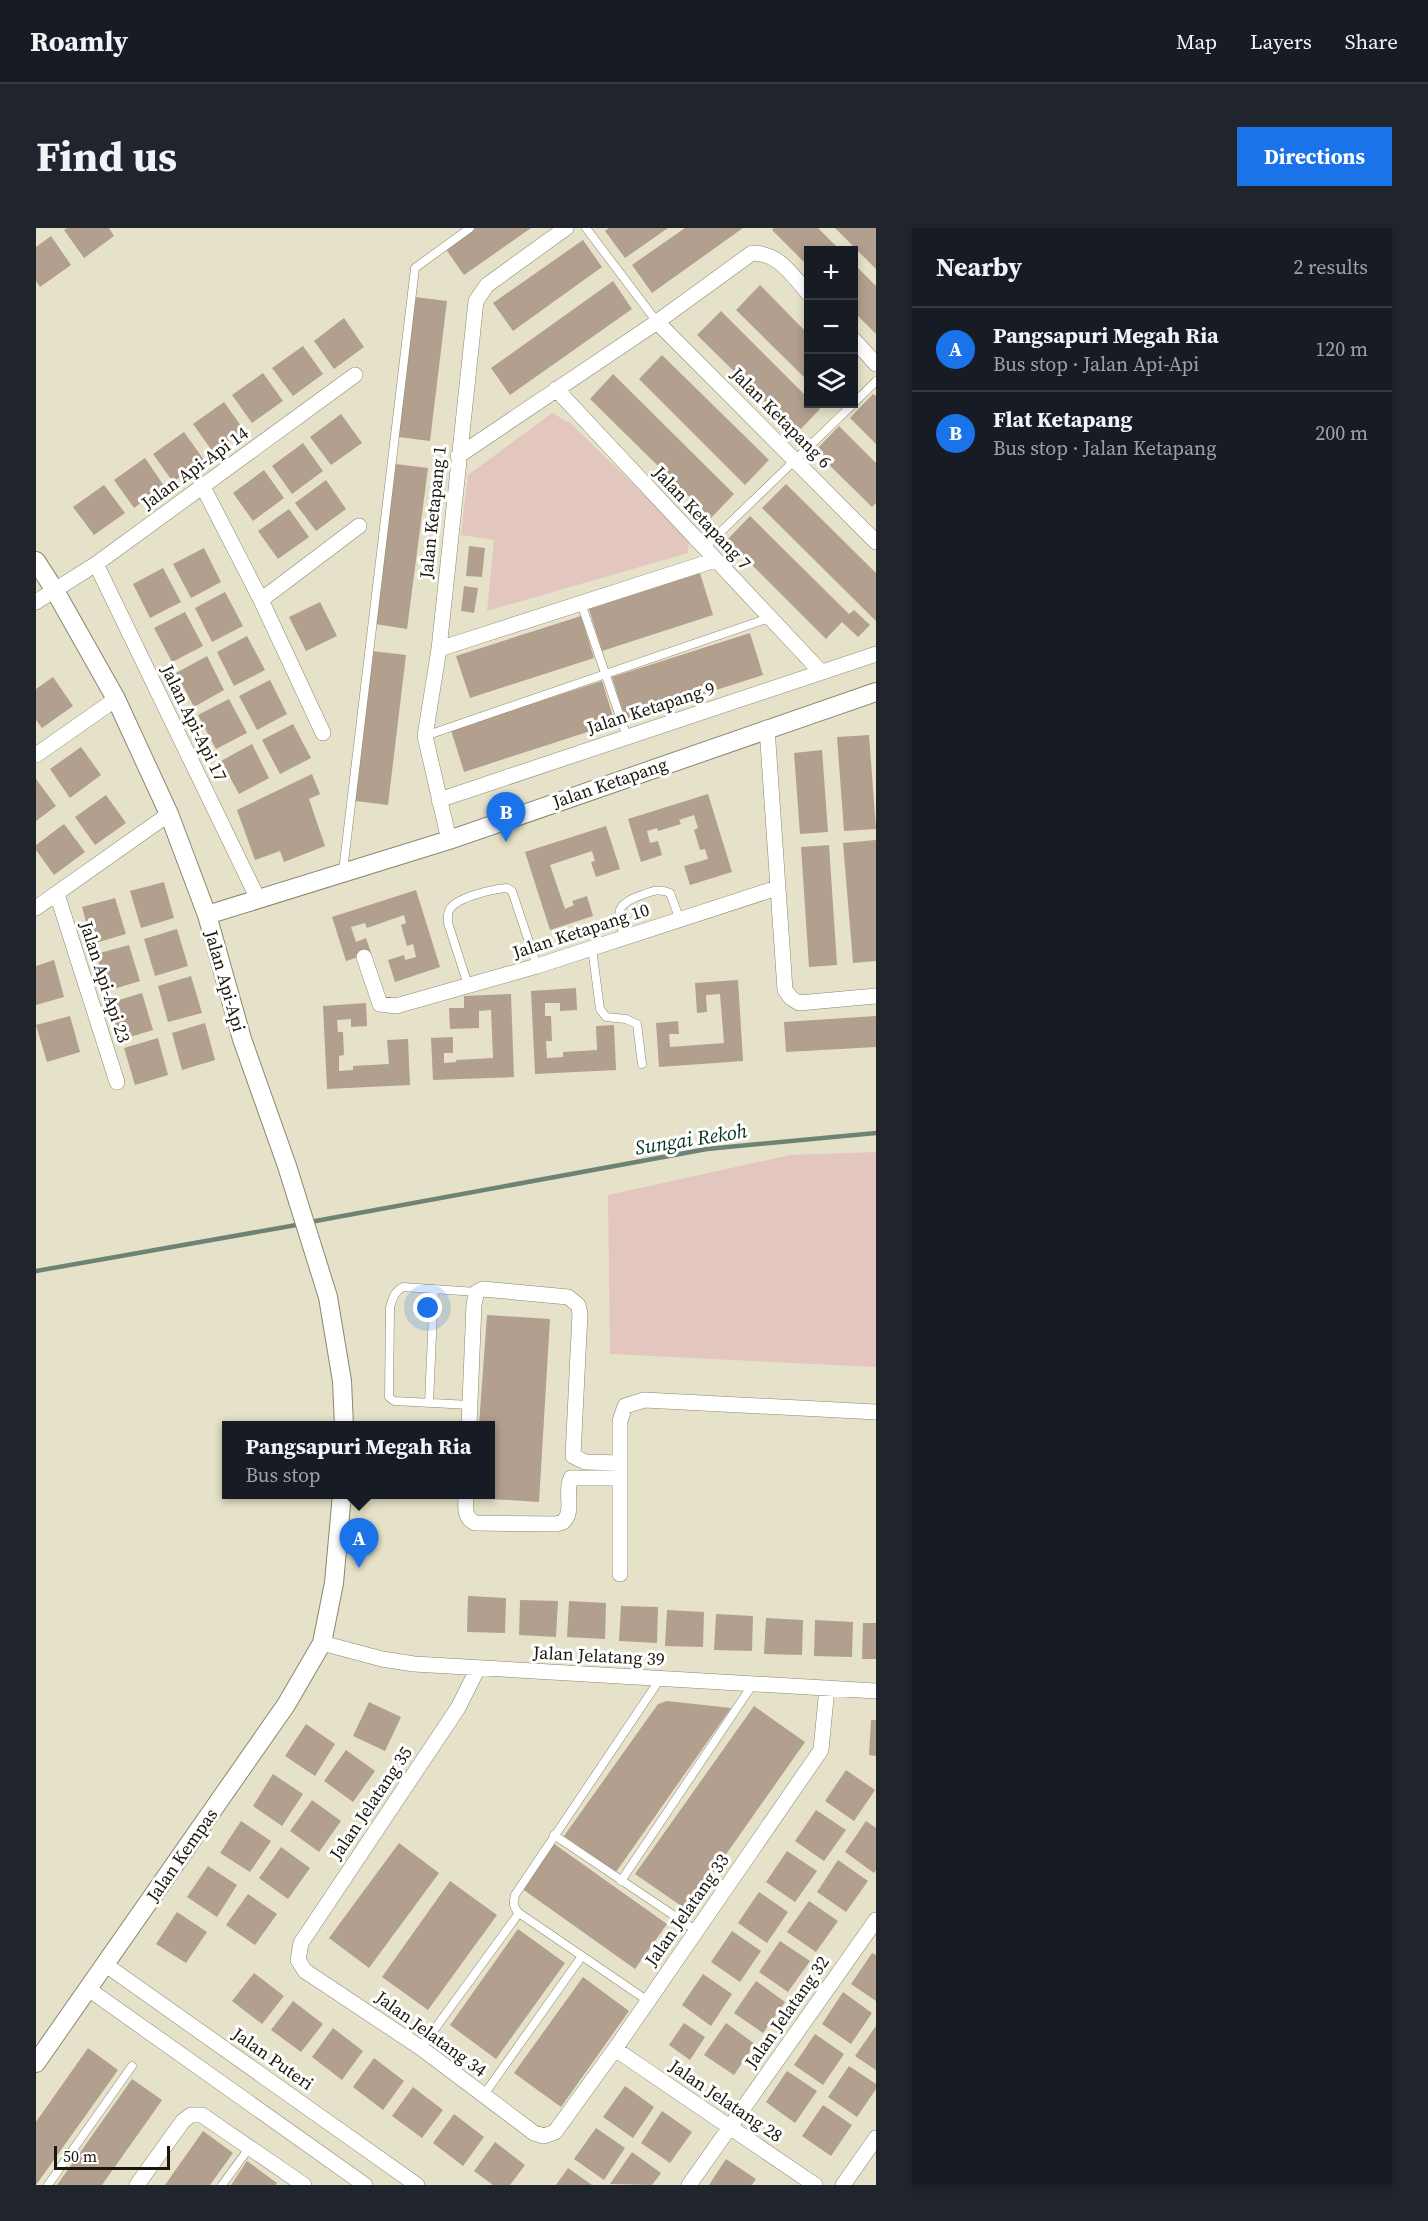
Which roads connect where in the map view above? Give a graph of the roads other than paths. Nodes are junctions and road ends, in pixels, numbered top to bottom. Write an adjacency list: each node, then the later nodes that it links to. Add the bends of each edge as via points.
1 (470, 228): 40 (lane, via 415,268)
2 (566, 228): 13 (street, Jalan Ketapang 1, via 487,285 476,301)
3 (586, 228): 5 (lane)
4 (804, 289): 5 (street, via 775,257 752,253)
5 (657, 322): 10 (street); 14 (street, Jalan Ketapang 6)
6 (858, 344): 7 (street)
7 (876, 364)
8 (355, 375): 15 (street, Jalan Api-Api 14)
9 (876, 381): 11 (lane)
10 (556, 389): 13 (street); 18 (street, Jalan Ketapang 7)
11 (858, 398)
12 (848, 408): 14 (lane)
13 (458, 456): 26 (street, Jalan Ketapang 1)
14 (794, 460): 17 (street, Jalan Ketapang 6); 18 (lane)
15 (203, 487): 20 (street, Jalan Api-Api 14); 22 (street)
16 (358, 526): 22 (street)
17 (876, 542)
18 (709, 554): 24 (street); 25 (street, Jalan Ketapang 7)
19 (36, 561): 21 (street, Jalan Api-Api)
20 (96, 564): 21 (street, Jalan Api-Api 14); 43 (street, Jalan Api-Api 17)
21 (54, 589): 23 (street, Jalan Api-Api 14); 31 (street, Jalan Api-Api)
22 (261, 600): 33 (street)
23 (36, 602)
24 (581, 603): 26 (street); 29 (lane)
25 (769, 618): 28 (street, Jalan Ketapang 7); 29 (lane)
26 (439, 649): 34 (street, Jalan Ketapang 1)
27 (876, 654): 28 (street, Jalan Ketapang 9)
28 (821, 672): 35 (street, Jalan Ketapang 9)
29 (606, 674): 34 (lane); 35 (lane)
30 (876, 692): 32 (street, Jalan Ketapang)
31 (116, 699): 36 (street); 38 (street, Jalan Api-Api)
32 (767, 728): 39 (street, Jalan Ketapang); 41 (street)
33 (323, 733)
34 (425, 736): 37 (street, Jalan Ketapang 1)
35 (627, 737): 37 (street, Jalan Ketapang 9)
36 (36, 755)
37 (439, 800): 39 (street, Jalan Ketapang 1)
38 (169, 814): 42 (street); 45 (street, Jalan Api-Api)
39 (449, 840): 40 (street, Jalan Ketapang)
40 (343, 873): 43 (street, Jalan Ketapang)
41 (777, 888): 46 (street, Jalan Ketapang 10); 52 (street, via 785,990 790,998 799,1003)
42 (57, 894): 44 (street); 54 (street, Jalan Api-Api 23)
43 (258, 899): 45 (street, Jalan Ketapang)
44 (36, 908)
45 (207, 915): 60 (street, Jalan Api-Api, via 242,1039 288,1166 328,1298 342,1381)
46 (680, 920): 47 (street, Jalan Ketapang 10); 47 (lane, via 670,893 663,890 627,900 621,906 618,921)
47 (625, 938): 48 (street, Jalan Ketapang 10)
48 (592, 948): 50 (street, Jalan Ketapang 10); 53 (lane, via 600,1009 606,1017 637,1024)
49 (364, 957): 51 (street, Jalan Ketapang 10, via 380,1004 396,1006)
50 (537, 966): 51 (street, Jalan Ketapang 10); 51 (lane, via 512,891 500,889 460,900 451,906 448,923)
51 (468, 985)
52 (876, 996)
53 (642, 1064)
54 (117, 1082)
55 (434, 1289): 56 (lane); 57 (lane); 57 (lane, via 403,1287 396,1291 390,1307 389,1397 394,1401)
56 (477, 1292): 58 (street); 62 (street, via 483,1289 548,1294 573,1299 578,1305 573,1456)
57 (429, 1403): 58 (lane)
58 (470, 1405): 61 (street)
59 (876, 1412): 62 (street, via 644,1400 625,1406 620,1421)
60 (344, 1421)
61 (469, 1421)
62 (620, 1471): 64 (street, via 571,1478 568,1514 556,1524 475,1523 467,1516); 65 (street)
63 (342, 1499): 66 (street, via 334,1583)
64 (466, 1499)
65 (620, 1574)
66 (322, 1643): 67 (street, Jalan Jelatang 39, via 382,1659); 79 (street, Jalan Kempas, via 286,1705)
67 (478, 1668): 68 (street, Jalan Jelatang 39); 78 (street, Jalan Jelatang 35, via 458,1708 301,1943)
68 (660, 1678): 69 (street, Jalan Jelatang 39); 72 (lane)
69 (753, 1684): 70 (street, Jalan Jelatang 39); 73 (lane)
70 (827, 1688): 71 (street, Jalan Jelatang 39); 76 (street, Jalan Jelatang 33, via 821,1750)
71 (876, 1691)
72 (554, 1835): 73 (lane); 74 (lane, via 515,1895 513,1903)
73 (621, 1881): 76 (lane)
74 (519, 1913): 77 (lane); 82 (lane)
75 (876, 1920): 87 (street, Jalan Jelatang 32)
76 (696, 1931): 81 (street, Jalan Jelatang 33)
77 (582, 1956): 81 (lane); 86 (lane)
78 (298, 1960): 82 (street, Jalan Jelatang 34, via 305,1971)
79 (106, 1965): 80 (street, Jalan Kempas); 96 (street, Jalan Puteri)
80 (87, 1988): 84 (street, Jalan Kempas); 95 (street)
81 (648, 2001): 83 (street, Jalan Jelatang 33)
82 (421, 2048): 86 (street, Jalan Jelatang 34)
83 (615, 2049): 87 (street, Jalan Jelatang 28); 88 (street, Jalan Jelatang 33, via 555,2132)
84 (36, 2063)
85 (132, 2066): 91 (lane)
86 (483, 2096): 88 (street, Jalan Jelatang 34)
87 (730, 2126): 97 (street, Jalan Jelatang 32); 98 (street, Jalan Jelatang 28)
88 (544, 2136)
89 (876, 2138): 99 (street)
90 (250, 2147): 92 (street, via 202,2115 191,2115); 93 (lane); 94 (street)
91 (48, 2185)
92 (137, 2185)
93 (222, 2185)
94 (304, 2185)
95 (364, 2185)
96 (417, 2185)
97 (689, 2185)
98 (815, 2185)
99 (843, 2185)

